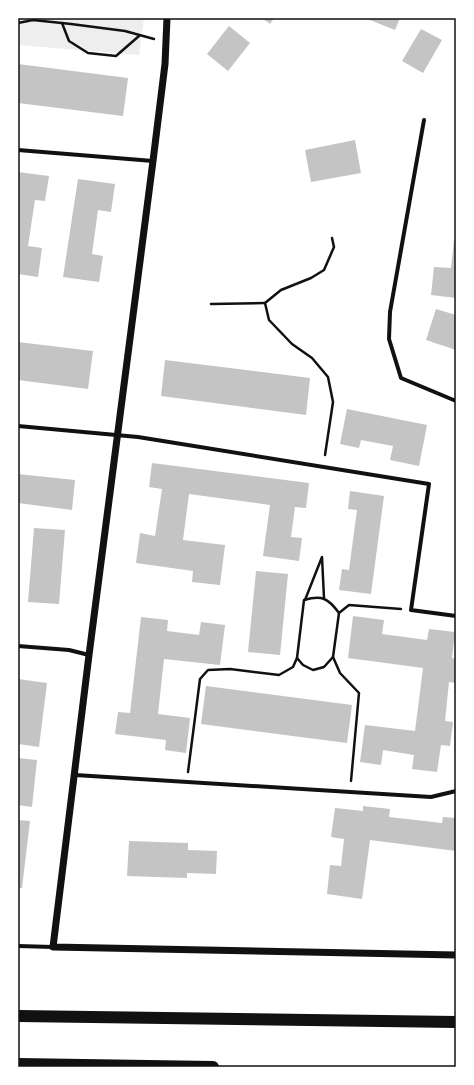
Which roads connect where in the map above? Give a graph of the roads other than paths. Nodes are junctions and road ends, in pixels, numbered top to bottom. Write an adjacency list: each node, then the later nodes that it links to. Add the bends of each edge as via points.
1 (167, 20): 4 (street, via 167,42)
2 (424, 120): 5 (street, via 390,312 389,339 402,378)
3 (18, 150): 4 (street)
4 (153, 161): 7 (street)
5 (456, 401)
6 (18, 426): 7 (street)
7 (117, 434): 8 (street, via 429,484 411,610); 10 (street)
8 (456, 616)
9 (18, 646): 10 (street, via 69,650)
10 (89, 655): 11 (street)
11 (75, 776): 12 (street, via 431,797); 14 (street)
12 (456, 791)
13 (18, 946): 14 (street)
14 (53, 947): 15 (street)
15 (456, 955)
16 (18, 1016): 17 (highway)
17 (456, 1022)
18 (18, 1064): 19 (highway)
19 (213, 1067)

